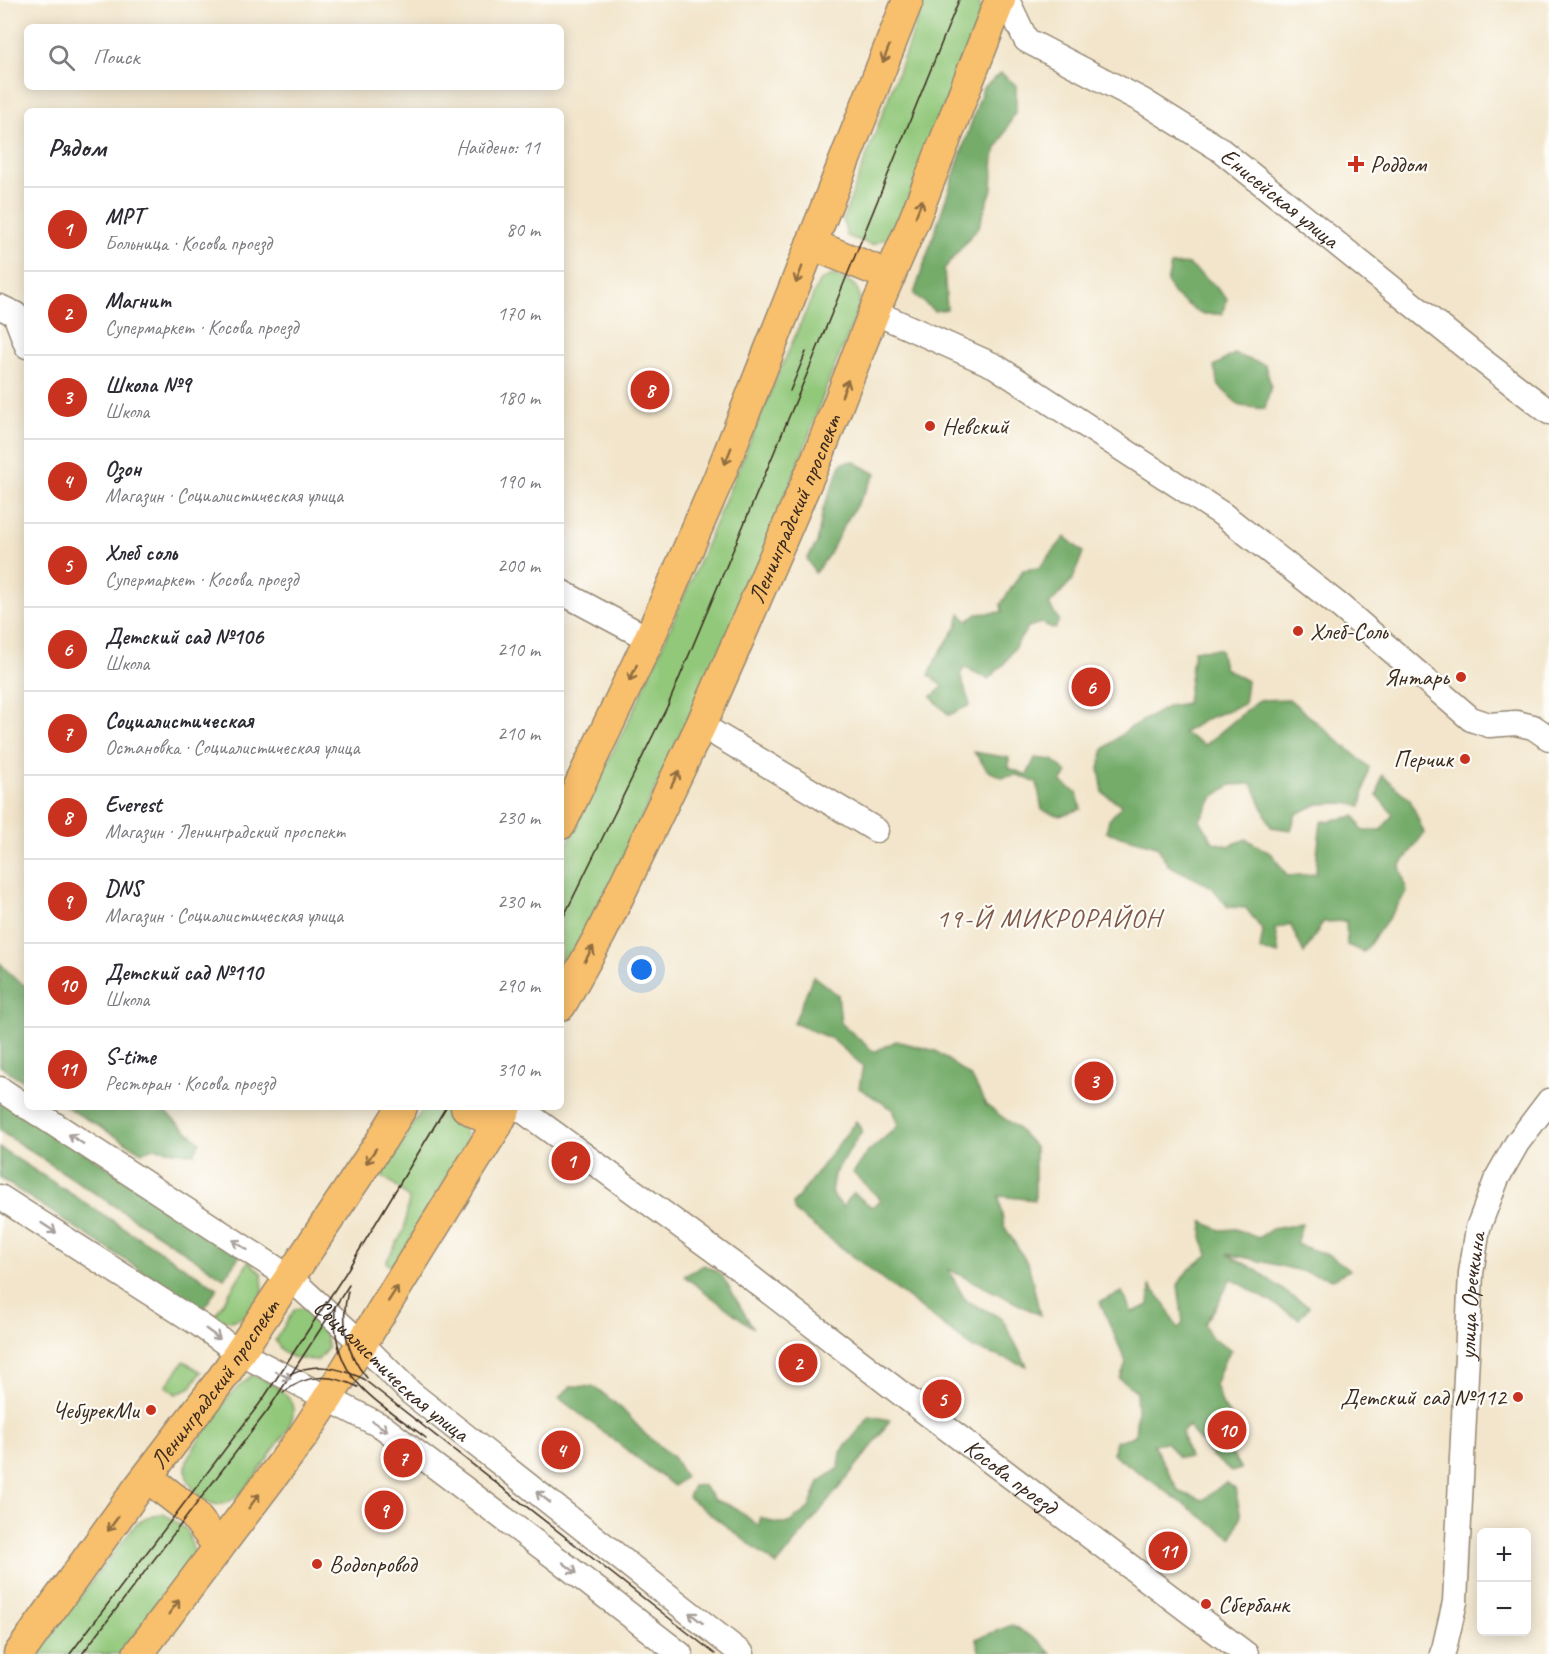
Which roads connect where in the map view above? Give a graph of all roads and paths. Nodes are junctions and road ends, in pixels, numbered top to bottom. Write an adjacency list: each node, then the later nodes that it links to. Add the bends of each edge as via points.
1 (908, 0): 4 (main road, one-way to 4)
2 (1000, 0): 5 (main road, Ленинградский проспект, one-way to 2)
3 (1006, 0): 9 (street, Енисейская улица, via 1026,40 1143,101 1218,148)
4 (811, 244): 5 (main road); 11 (main road, one-way to 11, via 720,475)
5 (890, 276): 7 (main road, Ленинградский проспект)
6 (0, 308): 8 (street, via 15,314)
7 (874, 312): 12 (main road, Ленинградский проспект, one-way to 7, via 820,452); 13 (street, via 994,366 1222,514 1341,607 1471,719 1489,725 1516,723 1533,727)
8 (24, 338)
9 (1549, 412)
10 (564, 594): 11 (street)
11 (649, 639): 14 (main road, one-way to 14)
12 (701, 725): 15 (street); 16 (main road, Ленинградский проспект, one-way to 12, via 601,933)
13 (1549, 738)
14 (564, 818)
15 (876, 830)
16 (564, 1000)
17 (0, 1089): 19 (street, Социалистическая улица)
18 (1549, 1101): 36 (street, улица Оречкина, via 1517,1143 1497,1178 1478,1228 1472,1273 1455,1602)
19 (24, 1105)
20 (32, 1110): 25 (street, Социалистическая улица, one-way to 20)
21 (400, 1110): 25 (main road, Ленинградский проспект, one-way to 25)
22 (486, 1110): 23 (main road)
23 (507, 1113): 26 (main road, one-way to 23); 35 (street, Косова проезд, via 741,1270)
24 (0, 1197): 27 (street, Социалистическая улица, one-way to 27)
25 (289, 1277): 26 (street, Социалистическая улица); 27 (main road, Ленинградский проспект)
26 (361, 1343): 28 (main road); 34 (street, Социалистическая улица, one-way to 26, via 411,1393)
27 (238, 1352): 28 (street, Социалистическая улица, one-way to 28); 29 (main road, Ленинградский проспект)
28 (328, 1398): 30 (main road, one-way to 28); 33 (street, Социалистическая улица, one-way to 33, via 383,1427)
29 (147, 1477): 30 (main road, via 192,1512); 31 (main road, Ленинградский проспект, one-way to 31)
30 (219, 1547): 32 (main road, one-way to 30)
31 (19, 1654)
32 (138, 1654)
33 (680, 1654)
34 (742, 1654)
35 (1246, 1654)
36 (1442, 1654)

